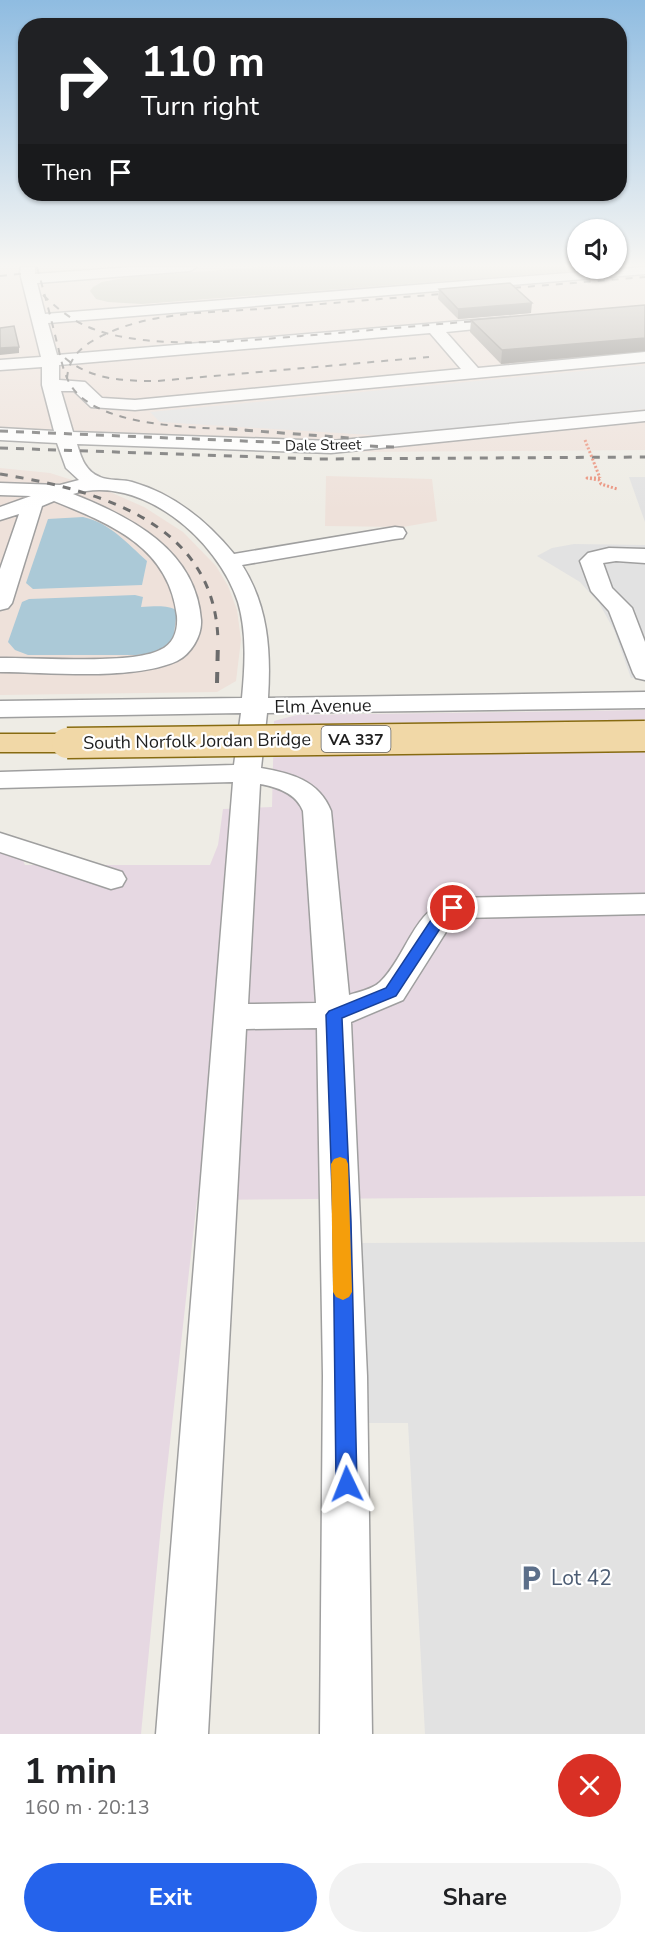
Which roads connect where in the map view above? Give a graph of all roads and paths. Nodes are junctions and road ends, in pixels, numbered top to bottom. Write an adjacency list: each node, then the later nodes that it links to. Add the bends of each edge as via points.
1 (47, 348): 5 (street)
2 (202, 348): 5 (street)
3 (451, 348): 7 (street)
4 (645, 357): 7 (street)
5 (50, 361): 6 (street); 8 (street)
6 (0, 366)
7 (473, 373): 8 (street, via 135,405 97,403 79,386)
8 (51, 385): 11 (street)
9 (645, 416): 11 (street, Dale Street, via 332,447)
10 (0, 434): 11 (street, Dale Street)
11 (67, 438): 13 (street, via 75,466)
12 (585, 440): 15 (path, bridge, via 600,478 587,480 599,480)
13 (95, 483): 16 (street); 21 (street, via 129,487 178,512 198,526)
14 (0, 489): 16 (street)
15 (617, 489)
16 (60, 491): 17 (street); 25 (street, via 112,517 158,549 183,588 189,608 189,634 168,656 141,663)
17 (33, 502): 18 (street); 22 (street)
18 (0, 514)
19 (395, 532): 21 (street)
20 (645, 556): 23 (street, via 600,556 591,561 602,591)
21 (230, 561): 28 (street, via 250,605)
22 (0, 603)
23 (620, 608): 24 (street); 26 (street)
24 (645, 608)
25 (0, 664)
26 (645, 673)
27 (645, 700): 28 (street, Elm Avenue)
28 (255, 707): 29 (street, Elm Avenue); 32 (street)
29 (0, 710)
30 (645, 736): 31 (main road, South Norfolk Jordan Bridge / VA 337, bridge)
31 (0, 743)
32 (247, 773): 33 (street); 37 (street, via 288,783 315,805); 38 (street)
33 (0, 780)
34 (0, 842): 35 (street)
35 (111, 879)
36 (645, 904): 37 (street, via 453,908 440,917 391,992)
37 (334, 1015): 38 (street); 40 (street, via 347,1484)
38 (230, 1017): 39 (street)
39 (182, 1734)
40 (346, 1734)

